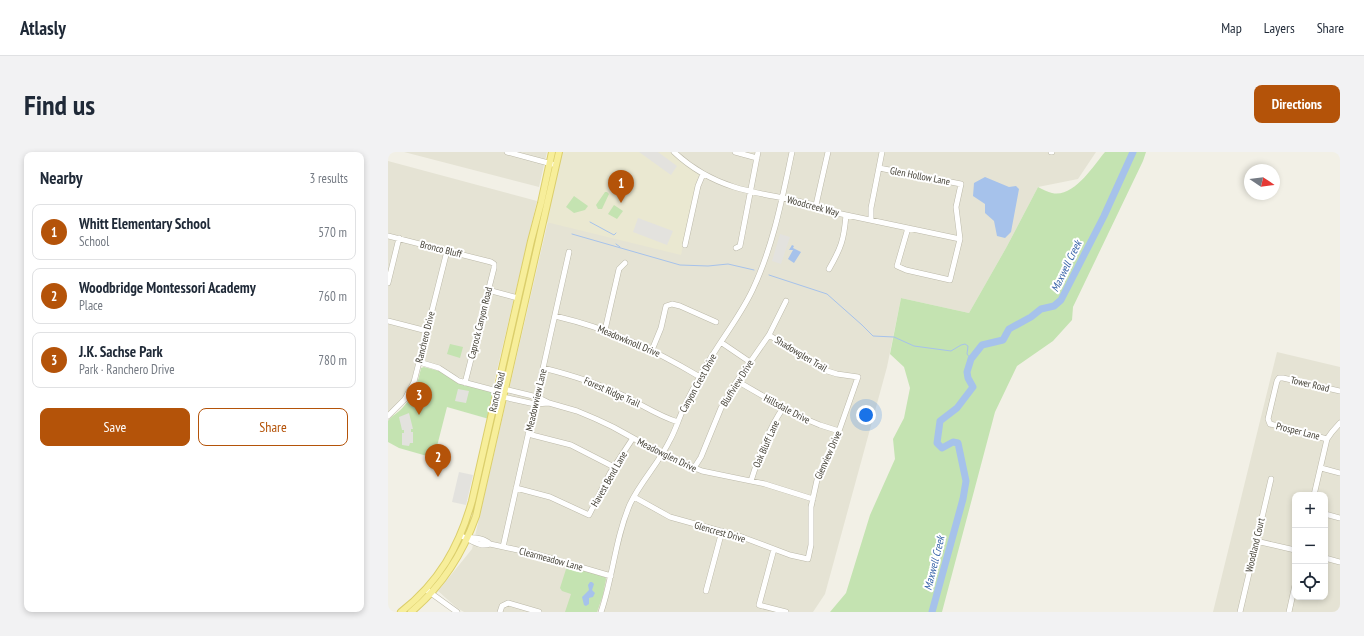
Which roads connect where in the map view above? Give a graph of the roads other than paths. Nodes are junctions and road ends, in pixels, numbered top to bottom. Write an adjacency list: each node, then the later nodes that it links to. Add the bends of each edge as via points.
1 (507, 152): 10 (street)
2 (552, 152): 12 (main road, Ranch Road)
3 (559, 152): 12 (main road, Ranch Road)
4 (674, 152): 14 (street, Woodcreek Way)
5 (735, 152): 11 (street)
6 (758, 152): 11 (street)
7 (792, 152): 16 (street, Canyon Crest Drive)
8 (828, 152): 17 (street)
9 (882, 152): 13 (street)
10 (517, 153): 12 (street)
11 (757, 158): 15 (street)
12 (553, 164): 33 (main road, Ranch Road); 50 (main road, Ranch Road)
13 (879, 168): 19 (street); 23 (street, Glen Hollow Lane, via 961,184 956,207)
14 (703, 174): 15 (street, Woodcreek Way, via 734,187); 24 (street)
15 (750, 190): 16 (street, Woodcreek Way); 25 (street, via 740,246)
16 (782, 198): 17 (street, Woodcreek Way); 41 (street, Canyon Crest Drive, via 770,246 752,292)
17 (816, 205): 18 (street, Woodcreek Way)
18 (846, 215): 19 (street, Woodcreek Way); 30 (street, via 840,250)
19 (871, 220): 20 (street, Woodcreek Way)
20 (908, 228): 23 (street, Woodcreek Way); 23 (street, via 897,266 950,280)
21 (388, 236): 22 (street, Bronco Bluff)
22 (399, 238): 26 (street, Bronco Bluff); 31 (street)
23 (960, 238)
24 (685, 245)
25 (736, 248)
26 (447, 251): 29 (street, Bronco Bluff); 39 (street, Ranchero Drive)
27 (569, 252): 35 (street, Meadowview Lane)
28 (625, 263): 38 (street, via 619,268)
29 (494, 264): 32 (street, Caprock Canyon Road)
30 (829, 270)
31 (388, 283)
32 (488, 290): 33 (street); 49 (street, Caprock Canyon Road)
33 (518, 298): 51 (main road, Ranch Road)
34 (786, 301): 40 (street, Bluffview Drive)
35 (555, 316): 38 (street, Meadowknoll Drive); 45 (street, Meadowview Lane)
36 (388, 321): 39 (street)
37 (716, 322): 42 (street, via 680,306 666,306)
38 (605, 330): 42 (street, Meadowknoll Drive)
39 (427, 331): 43 (street, Ranchero Drive)
40 (768, 335): 44 (street, Bluffview Drive); 47 (street, Shadowglen Trail, via 824,370)
41 (722, 343): 44 (street); 46 (street, Canyon Crest Drive)
42 (652, 350): 46 (street, Meadowknoll Drive)
43 (419, 362): 49 (street, via 439,368); 58 (street, Ranchero Drive, via 408,394)
44 (750, 362): 48 (street, Bluffview Drive)
45 (543, 368): 54 (street, Meadowview Lane); 59 (street, Forest Ridge Trail, via 574,375 600,385)
46 (700, 377): 59 (street, Canyon Crest Drive)
47 (858, 377): 62 (street, Glenview Drive)
48 (737, 381): 57 (street, Hillsdale Drive); 68 (street, Bluffview Drive, via 721,408)
49 (465, 383): 51 (street)
50 (505, 389): 51 (street, Meadowglen Drive); 53 (main road, Ranch Road); 54 (street, Meadowglen Drive)
51 (497, 391): 53 (street); 80 (main road, Ranch Road, via 472,501)
52 (1340, 391): 60 (street, Tower Road, via 1279,378)
53 (503, 397): 56 (street, Meadowglen Drive); 81 (main road, Ranch Road, via 477,512)
54 (537, 397): 55 (street, Meadowglen Drive); 56 (street, Meadowview Lane)
55 (549, 403): 56 (street, Meadowglen Drive); 64 (street, Meadowglen Drive, via 577,411)
56 (535, 404): 63 (street, Meadowview Lane)
57 (783, 408): 62 (street, Hillsdale Drive, via 808,421); 72 (street, Oak Bluff Lane, via 766,438)
58 (388, 416)
59 (678, 422): 66 (street, Canyon Crest Drive)
60 (1268, 422): 65 (street, Prosper Lane, via 1271,425)
61 (1340, 423): 65 (street)
62 (840, 430): 76 (street, Glenview Drive, via 816,480)
63 (528, 434): 67 (street, via 571,445); 73 (street, Meadowview Lane)
64 (633, 438): 66 (street, Meadowglen Drive); 67 (street, Havest Bend Lane)
65 (1328, 439): 69 (street)
66 (662, 454): 68 (street, Meadowglen Drive); 75 (street, Canyon Crest Drive)
67 (614, 466): 73 (street, Havest Bend Lane, via 589,515 550,497)
68 (694, 468): 72 (street, Meadowglen Drive)
69 (1321, 468): 70 (street); 74 (street)
70 (1340, 473)
71 (1271, 479): 82 (street, Woodland Court)
72 (751, 481): 76 (street, Meadowglen Drive)
73 (516, 488): 83 (street, Meadowview Lane)
74 (1315, 492)
75 (634, 497): 79 (street, Glencrest Drive, via 670,517); 89 (street, Canyon Crest Drive, via 621,527)
76 (813, 499): 86 (street, Glenview Drive)
77 (1328, 515): 78 (street)
78 (1340, 518)
79 (722, 531): 84 (street, Glencrest Drive); 91 (street)
80 (461, 536): 81 (street, Clearmeadow Lane); 90 (main road, Ranch Road)
81 (468, 538): 83 (street, Clearmeadow Lane); 90 (main road, Ranch Road, via 451,567)
82 (1256, 541): 85 (street); 100 (street, Woodland Court)
83 (503, 547): 89 (street, Clearmeadow Lane)
84 (774, 549): 86 (street, Glencrest Drive); 99 (street, via 759,605)
85 (1292, 549)
86 (808, 559)
87 (1328, 559): 88 (street)
88 (1340, 562)
89 (611, 576): 98 (street, Canyon Crest Drive)
90 (428, 591): 93 (main road, Ranch Road); 94 (main road, Ranch Road, via 423,602); 95 (street)
91 (706, 591)
92 (1292, 598): 101 (street)
93 (401, 612)
94 (411, 612)
95 (457, 612)
96 (500, 612): 97 (street, via 502,606 508,603)
97 (539, 612)
98 (601, 612)
99 (786, 612)
100 (1240, 612)
101 (1289, 612)

